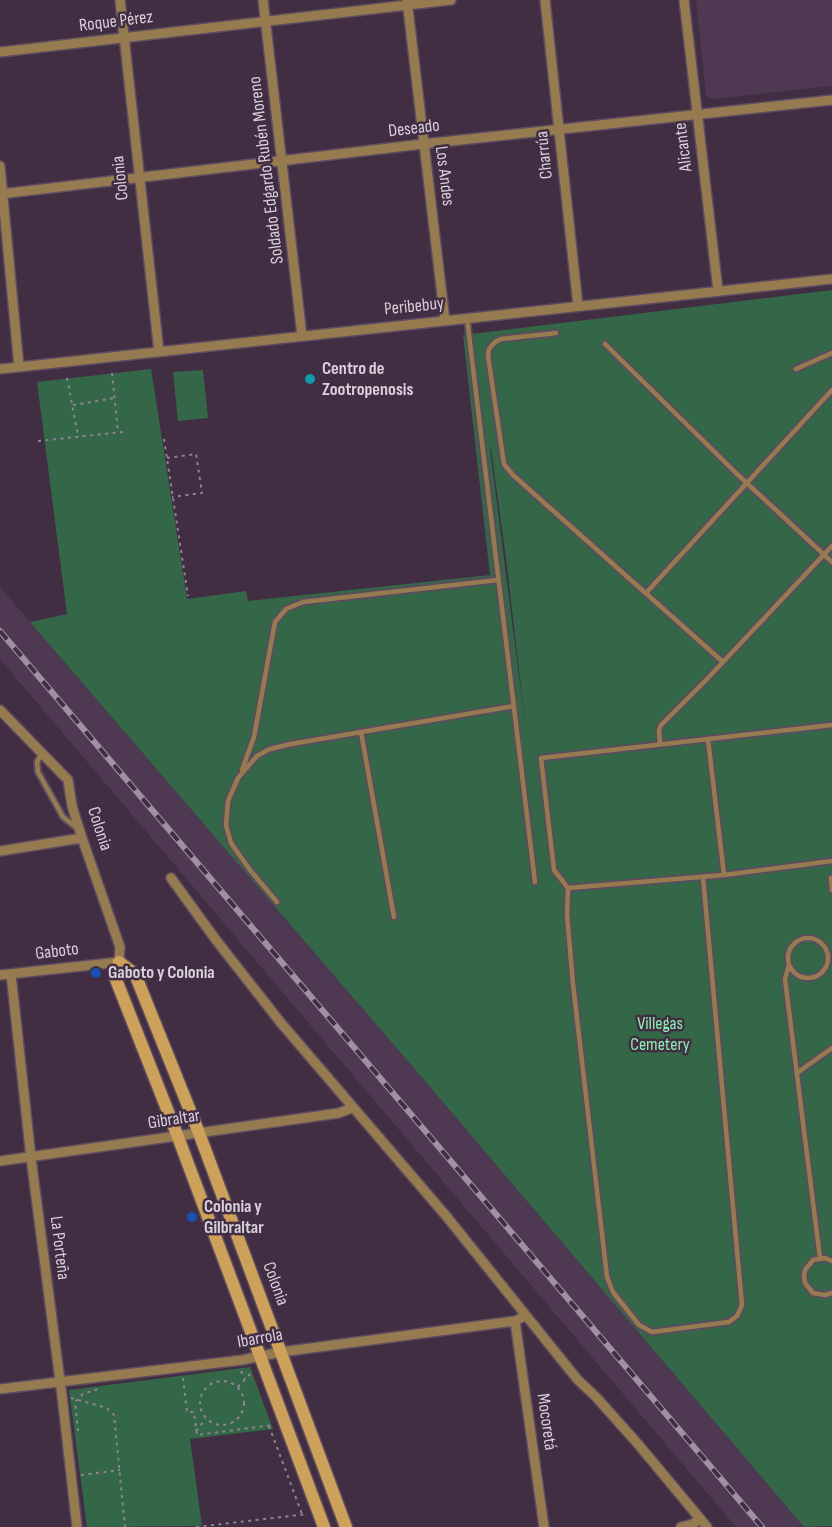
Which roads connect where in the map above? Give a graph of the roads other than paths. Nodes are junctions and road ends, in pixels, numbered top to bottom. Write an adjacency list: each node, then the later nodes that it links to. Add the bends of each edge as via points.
1 (120, 0): 8 (street, Colonia)
2 (263, 0): 7 (street, Soldado Edgardo Rubén Moreno)
3 (451, 0): 6 (street, Roque Pérez)
4 (545, 0): 12 (street, Charrúa)
5 (684, 0): 11 (street, Alicante)
6 (408, 2): 7 (street, Roque Pérez); 13 (street, Los Andes)
7 (266, 22): 8 (street, Roque Pérez); 14 (street, Soldado Edgardo Rubén Moreno)
8 (125, 38): 9 (street, Roque Pérez); 16 (street, Colonia)
9 (0, 52)
10 (832, 100): 11 (street, Deseado)
11 (697, 115): 12 (street, Deseado); 19 (street, Alicante)
12 (558, 130): 13 (street, Deseado); 20 (street, Charrúa)
13 (423, 144): 14 (street, Deseado); 22 (street, Los Andes)
14 (283, 162): 16 (street, Deseado); 24 (street, Soldado Edgardo Rubén Moreno)
15 (0, 166): 17 (street)
16 (139, 178): 17 (street, Deseado); 26 (street, Colonia)
17 (2, 194): 28 (street)
18 (832, 279): 19 (street, Peribebuy)
19 (718, 291): 20 (street, Peribebuy)
20 (578, 306): 21 (street, Peribebuy)
21 (467, 318): 22 (street, Peribebuy); 36 (lane)
22 (445, 321): 24 (street, Peribebuy)
23 (556, 333): 37 (lane, via 501,339 489,349 501,457 507,470)
24 (302, 336): 26 (street, Peribebuy)
25 (605, 344): 32 (lane)
26 (159, 352): 28 (street, Peribebuy)
27 (832, 353): 30 (lane)
28 (19, 367): 29 (street, Peribebuy)
29 (0, 369)
30 (796, 369)
31 (832, 390): 32 (lane)
32 (747, 484): 34 (lane); 37 (lane)
33 (832, 546): 34 (lane)
34 (824, 555): 35 (lane); 38 (lane)
35 (832, 562)
36 (498, 580): 39 (lane); 46 (lane, via 303,602 286,609 275,622 254,737)
37 (646, 593): 38 (lane)
38 (723, 662): 44 (lane, via 660,725)
39 (514, 706): 42 (lane); 54 (lane)
40 (0, 710): 45 (street, via 7,723)
41 (832, 725): 43 (lane)
42 (361, 732): 46 (lane, via 270,749 257,756); 58 (lane)
43 (708, 738): 44 (lane); 50 (lane)
44 (660, 744): 55 (lane, via 541,758 554,870)
45 (42, 753): 47 (street, Colonia, via 70,785); 47 (lane, via 37,762 38,772 63,817)
46 (238, 778): 57 (lane, via 228,801 231,843)
47 (81, 834): 48 (street); 60 (street, Colonia, via 119,941)
48 (0, 851)
49 (832, 861): 50 (lane)
50 (724, 875): 51 (lane)
51 (703, 877): 55 (lane); 55 (lane, via 742,1305 729,1322 652,1332 639,1325 613,1292 607,1277 573,984)
52 (171, 878): 66 (street, via 230,959)
53 (831, 878): 56 (lane)
54 (535, 882)
55 (568, 888)
56 (832, 890)
57 (278, 902)
58 (394, 918)
59 (830, 955): 61 (lane, via 822,973 810,978 797,975); 61 (lane, via 823,944 806,937 790,947)
60 (118, 962): 62 (street, Gaboto); 67 (street, Colonia, via 135,974); 68 (street, Colonia, via 115,977)
61 (789, 965): 65 (lane, via 785,979)
62 (11, 974): 63 (street, Gaboto); 69 (street, La Porteña)
63 (0, 975)
64 (832, 1048): 65 (lane)
65 (797, 1073): 71 (lane)
66 (351, 1108): 67 (street, Gibraltar); 74 (street, via 447,1217)
67 (200, 1133): 68 (street, Gibraltar); 76 (street, Colonia)
68 (178, 1137): 69 (street, Gibraltar); 77 (street, Colonia)
69 (31, 1158): 70 (street, Gibraltar); 78 (street, La Porteña)
70 (0, 1161)
71 (820, 1258): 72 (lane); 73 (lane, via 805,1270 805,1283 813,1293)
72 (832, 1261)
73 (832, 1293)
74 (525, 1316): 75 (street, Ibarrola); 80 (street)
75 (515, 1321): 76 (street, Ibarrola); 84 (street, Mocoretá)
76 (281, 1352): 77 (street, Ibarrola); 83 (street, Colonia)
77 (260, 1357): 78 (street, Ibarrola); 82 (street, Colonia)
78 (60, 1381): 79 (street, Ibarrola); 81 (street, La Porteña)
79 (0, 1389)
80 (699, 1518): 85 (street); 86 (street)
81 (77, 1527)
82 (324, 1527)
83 (346, 1527)
84 (544, 1527)
85 (681, 1527)
86 (707, 1527)

